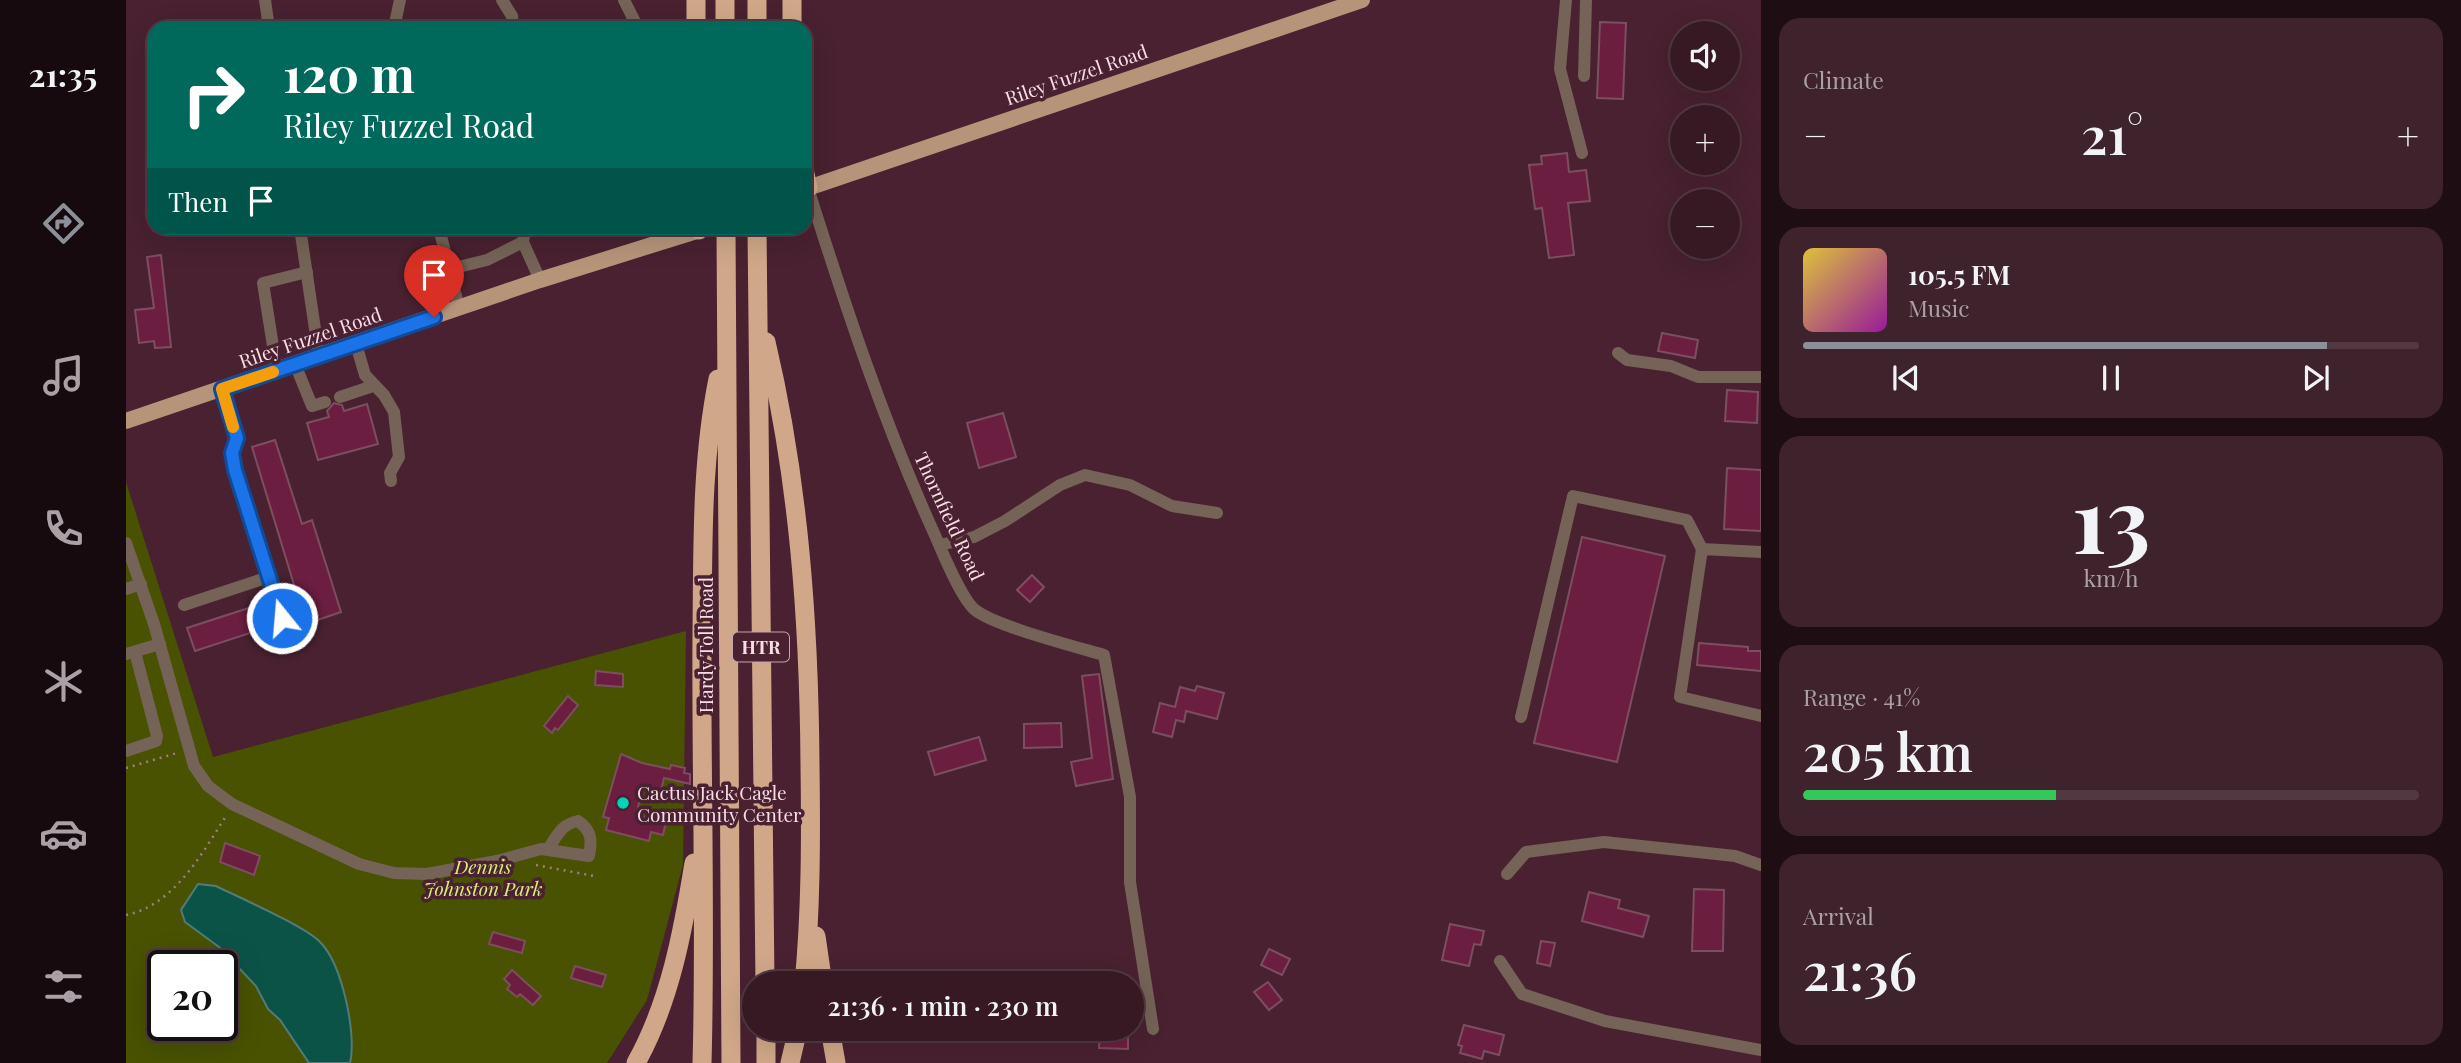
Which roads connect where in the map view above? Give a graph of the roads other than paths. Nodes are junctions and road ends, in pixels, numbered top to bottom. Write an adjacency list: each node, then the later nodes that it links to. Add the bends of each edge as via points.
1 (265, 0): 12 (street)
2 (400, 0): 13 (street)
3 (502, 0): 14 (street)
4 (624, 0): 15 (street)
5 (696, 0): 16 (highway)
6 (725, 0): 17 (highway)
7 (757, 0): 18 (highway)
8 (792, 0): 19 (highway)
9 (1566, 0): 21 (street, via 1560,69)
10 (1586, 0): 20 (street)
11 (1356, 1): 22 (main road, Riley Fuzzel Road)
12 (269, 21)
13 (396, 21)
14 (512, 21)
15 (634, 21)
16 (696, 21)
17 (725, 21)
18 (757, 21)
19 (792, 21)
20 (1584, 76)
21 (1582, 153)
22 (812, 182)
23 (812, 202): 51 (street, Thornfield Road, via 867,372)
24 (301, 235): 32 (street)
25 (441, 235): 31 (street)
26 (524, 235): 30 (street)
27 (660, 235): 33 (main road, Riley Fuzzel Road)
28 (726, 235): 36 (highway, Hardy Toll Road / HTR)
29 (757, 235): 35 (highway, HTR)
30 (523, 242): 31 (street, via 487,260); 33 (street)
31 (450, 269): 34 (street)
32 (307, 271): 39 (street); 41 (street, via 263,283)
33 (540, 280): 34 (main road, Riley Fuzzel Road)
34 (460, 308): 37 (main road, Riley Fuzzel Road)
35 (758, 310): 68 (highway, via 782,411 797,519 810,723); 70 (highway, HTR)
36 (726, 337): 64 (highway, via 710,416 703,505); 80 (highway, Hardy Toll Road / HTR)
37 (356, 344): 39 (main road, Riley Fuzzel Road); 43 (street)
38 (1618, 353): 42 (street, via 1627,360 1663,364 1698,377)
39 (319, 356): 40 (main road, Riley Fuzzel Road)
40 (295, 365): 41 (main road, Riley Fuzzel Road); 46 (street, via 312,406)
41 (277, 371): 44 (main road, Riley Fuzzel Road)
42 (1761, 377)
43 (373, 386): 45 (street); 48 (street, via 394,412 399,457)
44 (222, 389): 47 (main road, Riley Fuzzel Road); 54 (street, via 237,438 232,453 235,470)
45 (340, 397)
46 (325, 402)
47 (126, 421)
48 (391, 481)
49 (1216, 513): 51 (street, via 1180,509 1130,485 1085,474 974,537)
50 (126, 543): 55 (street)
51 (940, 545): 73 (street, Thornfield Road, via 974,609 1019,629 1104,655 1130,797 1130,882)
52 (1702, 549): 53 (street); 61 (street, via 1680,697); 62 (street, via 1687,520 1573,496)
53 (1761, 552)
54 (269, 577): 57 (street); 58 (street)
55 (141, 584): 56 (street); 59 (street)
56 (126, 589)
57 (184, 605)
58 (282, 618)
59 (160, 645): 60 (street); 65 (street, via 194,766 208,786 232,804 359,864 394,873 427,874)
60 (131, 653): 63 (street, via 157,736 156,741)
61 (1761, 716)
62 (1521, 717)
63 (126, 751)
64 (701, 821): 78 (highway, via 683,931 657,1017); 79 (highway)
65 (548, 849)
66 (1761, 866): 67 (street, via 1735,856 1604,842 1526,852)
67 (1507, 874)
68 (811, 904): 71 (highway); 72 (highway)
69 (1500, 961): 77 (street, via 1522,994 1605,1021)
70 (765, 971)
71 (805, 971)
72 (821, 971)
73 (1153, 1029)
74 (766, 1041): 81 (highway)
75 (795, 1041): 82 (highway)
76 (832, 1041): 83 (highway)
77 (1761, 1050)
78 (636, 1063)
79 (702, 1063)
80 (731, 1063)
81 (766, 1063)
82 (790, 1063)
83 (836, 1063)

